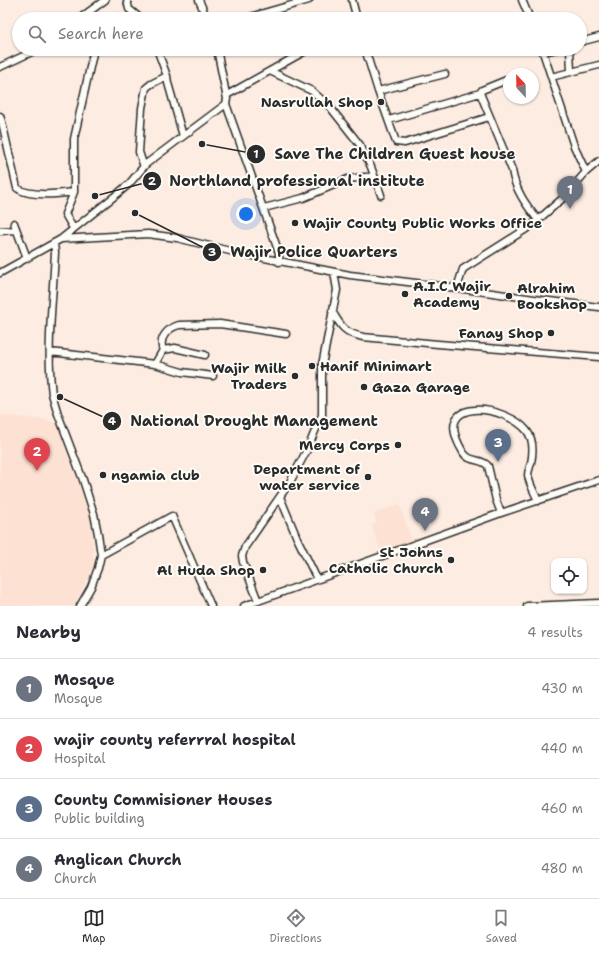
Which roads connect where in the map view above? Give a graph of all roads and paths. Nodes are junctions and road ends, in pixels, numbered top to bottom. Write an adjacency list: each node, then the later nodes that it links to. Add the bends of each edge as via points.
1 (105, 0): 7 (street)
2 (127, 0): 8 (street)
3 (199, 0): 9 (street)
4 (308, 0): 10 (street)
5 (352, 0): 11 (street)
6 (522, 0): 12 (street)
7 (89, 12)
8 (133, 12)
9 (204, 12)
10 (267, 12)
11 (355, 12)
12 (527, 12)
13 (599, 37): 14 (street)
14 (587, 40)
15 (23, 56): 24 (street)
16 (92, 56): 43 (street, via 74,139)
17 (160, 56): 28 (street)
18 (219, 56): 33 (street)
19 (297, 56): 25 (street)
20 (367, 56): 31 (street)
21 (544, 56): 29 (street)
22 (571, 56): 26 (street)
23 (599, 65): 26 (street)
24 (0, 67)
25 (270, 71): 33 (street); 42 (street, via 312,91 330,107 360,146)
26 (572, 72): 29 (street)
27 (445, 74): 31 (street)
28 (167, 76): 38 (street); 40 (street, via 146,88 139,152)
29 (551, 77): 41 (street, via 574,146)
30 (503, 81): 32 (street)
31 (378, 90): 37 (street)
32 (480, 93): 36 (street); 37 (street)
33 (227, 95): 34 (street)
34 (226, 104): 38 (street); 45 (street)
35 (0, 116): 43 (street, via 17,188 39,193)
36 (489, 117): 37 (street, via 400,143 396,142); 46 (street, via 512,170 520,196)
37 (388, 120)
38 (183, 136): 40 (street)
39 (599, 161): 41 (street)
40 (144, 167): 48 (street, via 129,184)
41 (586, 172): 46 (street, via 562,199)
42 (374, 176): 44 (street); 45 (street, via 352,178 303,198)
43 (74, 192): 48 (street, via 65,214)
44 (381, 195)
45 (264, 208): 54 (street, via 279,253)
46 (538, 220): 58 (street, via 463,269)
47 (14, 223): 49 (street)
48 (73, 228): 51 (street)
49 (16, 230): 50 (street); 53 (street)
50 (0, 231)
51 (61, 239): 52 (street); 54 (street, via 153,234)
52 (54, 243): 53 (street); 64 (street)
53 (27, 258): 56 (street)
54 (278, 262): 55 (street)
55 (334, 272): 57 (street); 59 (street)
56 (0, 273)
57 (345, 279): 58 (street); 59 (street)
58 (457, 288): 60 (street)
59 (337, 290): 61 (street)
60 (599, 307)
61 (332, 311): 66 (street, via 346,332 354,335); 70 (street, via 322,365 322,415 300,464)
62 (286, 334): 63 (street, via 220,324 179,325 165,335 161,343)
63 (163, 350): 65 (street, via 175,348); 67 (street)
64 (50, 352): 67 (street); 73 (street, via 52,394 94,514)
65 (205, 355)
66 (599, 357)
67 (155, 364): 68 (street, via 182,372)
68 (214, 376)
69 (599, 480): 71 (street)
70 (280, 497): 74 (street); 75 (street, via 242,552 243,562)
71 (538, 501): 72 (street); 72 (street, via 528,474 533,446 528,432 498,413 483,410 462,413 454,424 457,439 467,458 488,466)
72 (501, 513): 74 (street)
73 (101, 555): 78 (street, via 91,587); 79 (street, via 172,516)
74 (317, 579): 75 (street)
75 (258, 601): 80 (street)
76 (599, 603): 77 (street)
77 (555, 605): 81 (street)
78 (80, 606)
79 (211, 606)
80 (244, 606)
81 (527, 606)

